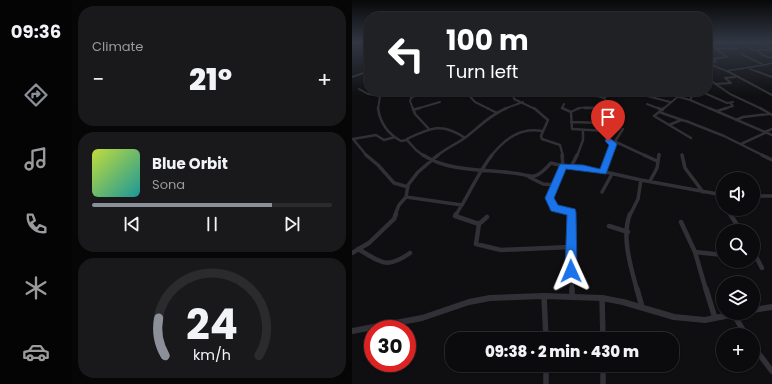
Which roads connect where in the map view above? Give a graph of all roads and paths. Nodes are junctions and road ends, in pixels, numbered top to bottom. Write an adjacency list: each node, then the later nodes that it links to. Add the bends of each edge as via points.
1 (753, 60): 4 (street)
2 (772, 63): 4 (street)
3 (712, 65): 6 (street)
4 (764, 65): 5 (street)
5 (748, 68): 6 (street); 9 (street)
6 (726, 71): 8 (street)
7 (364, 72): 10 (street)
8 (735, 77): 12 (street, via 725,78 731,83); 15 (street)
9 (772, 77)
10 (352, 78)
11 (712, 81): 12 (street)
12 (716, 84): 39 (street, via 730,94)
13 (359, 89): 14 (street)
14 (364, 92)
15 (772, 95)
16 (380, 96): 52 (street, via 376,106 378,116)
17 (415, 96): 33 (street, via 410,99)
18 (470, 96): 38 (street, via 475,102)
19 (513, 96): 29 (street, via 514,99)
20 (597, 96): 26 (street)
21 (607, 96): 26 (street)
22 (643, 96): 30 (street)
23 (679, 96): 27 (street); 30 (street)
24 (692, 96): 27 (street)
25 (712, 96): 35 (street, via 732,103 733,106)
26 (604, 98): 36 (street, via 607,102 598,108 591,110 581,107)
27 (690, 100): 35 (street)
28 (440, 102): 33 (street)
29 (523, 102): 38 (street); 49 (street, via 548,120)
30 (670, 102): 34 (street)
31 (564, 104): 36 (street, via 562,108)
32 (647, 104): 34 (street)
33 (413, 110): 44 (street)
34 (663, 110): 37 (street)
35 (717, 111): 41 (street)
36 (571, 112): 42 (street)
37 (660, 112): 40 (street); 43 (street, via 654,117)
38 (497, 113): 54 (street)
39 (771, 114): 41 (street)
40 (683, 120): 43 (street); 58 (street)
41 (736, 120): 50 (street)
42 (571, 122): 47 (street, via 572,129); 48 (street, via 604,123)
43 (669, 125): 55 (street)
44 (428, 128): 54 (street, via 450,128); 56 (street)
45 (623, 129): 57 (street)
46 (772, 129): 50 (street)
47 (583, 130): 48 (street); 65 (street, via 585,138)
48 (606, 130): 57 (street, via 608,141)
49 (542, 131): 64 (street, via 542,139 557,143 561,147); 66 (street, via 530,129 516,133 498,147)
50 (766, 132): 51 (street); 58 (street)
51 (772, 135)
52 (394, 137): 53 (street, via 384,140 376,135 361,139); 56 (street, via 400,141)
53 (352, 138): 73 (street, via 358,148 378,165 389,180 398,186)
54 (465, 138): 61 (street, via 445,149)
55 (691, 138)
56 (406, 140): 61 (street, via 417,151)
57 (614, 142): 62 (street); 67 (street)
58 (741, 144): 63 (street)
59 (659, 154): 62 (street)
60 (682, 155): 75 (street, via 685,168)
61 (433, 160): 66 (street, via 472,170); 73 (street, via 412,177)
62 (657, 160): 71 (street, via 657,171)
63 (772, 160)
64 (563, 166): 65 (street); 69 (street, via 551,163 538,175); 72 (street, via 562,173)
65 (571, 167): 67 (street)
66 (481, 169): 69 (street, via 517,172); 80 (street, via 478,179)
67 (603, 172): 68 (street)
68 (612, 174): 70 (street); 74 (street)
69 (528, 176): 72 (street, via 542,184)
70 (641, 180): 71 (street); 85 (street, via 639,196 628,220)
71 (650, 181): 75 (street)
72 (554, 185): 86 (street, via 550,198 554,208 572,212)
73 (408, 187): 79 (street)
74 (602, 192)
75 (703, 192): 76 (street)
76 (716, 193)
77 (760, 196): 78 (street)
78 (772, 196)
79 (406, 197): 80 (street); 87 (street, via 399,205 394,219 369,243)
80 (461, 206): 83 (street, via 455,216)
81 (487, 217): 83 (street)
82 (681, 222): 88 (street)
83 (479, 224): 86 (street, via 476,244 501,250)
84 (608, 226): 85 (street)
85 (628, 232): 97 (street, via 629,253)
86 (570, 247): 95 (street)
87 (358, 249): 89 (street); 90 (street, via 377,262 390,264)
88 (695, 252): 91 (street); 100 (street)
89 (352, 253)
90 (410, 253)
91 (716, 254)
92 (760, 264): 93 (street)
93 (762, 268)
94 (544, 296): 95 (street); 101 (street, via 490,298 469,302 422,318); 102 (street)
95 (572, 296): 96 (street)
96 (602, 298): 97 (street); 103 (street)
97 (642, 307): 100 (street, via 674,317)
98 (772, 307): 99 (street)
99 (760, 309)
100 (716, 319)
101 (352, 331)
102 (546, 332)
103 (603, 332)
104 (760, 355): 105 (street)
105 (772, 371)
106 (546, 372): 108 (street)
107 (603, 372): 109 (street)
108 (546, 384)
109 (603, 384)

